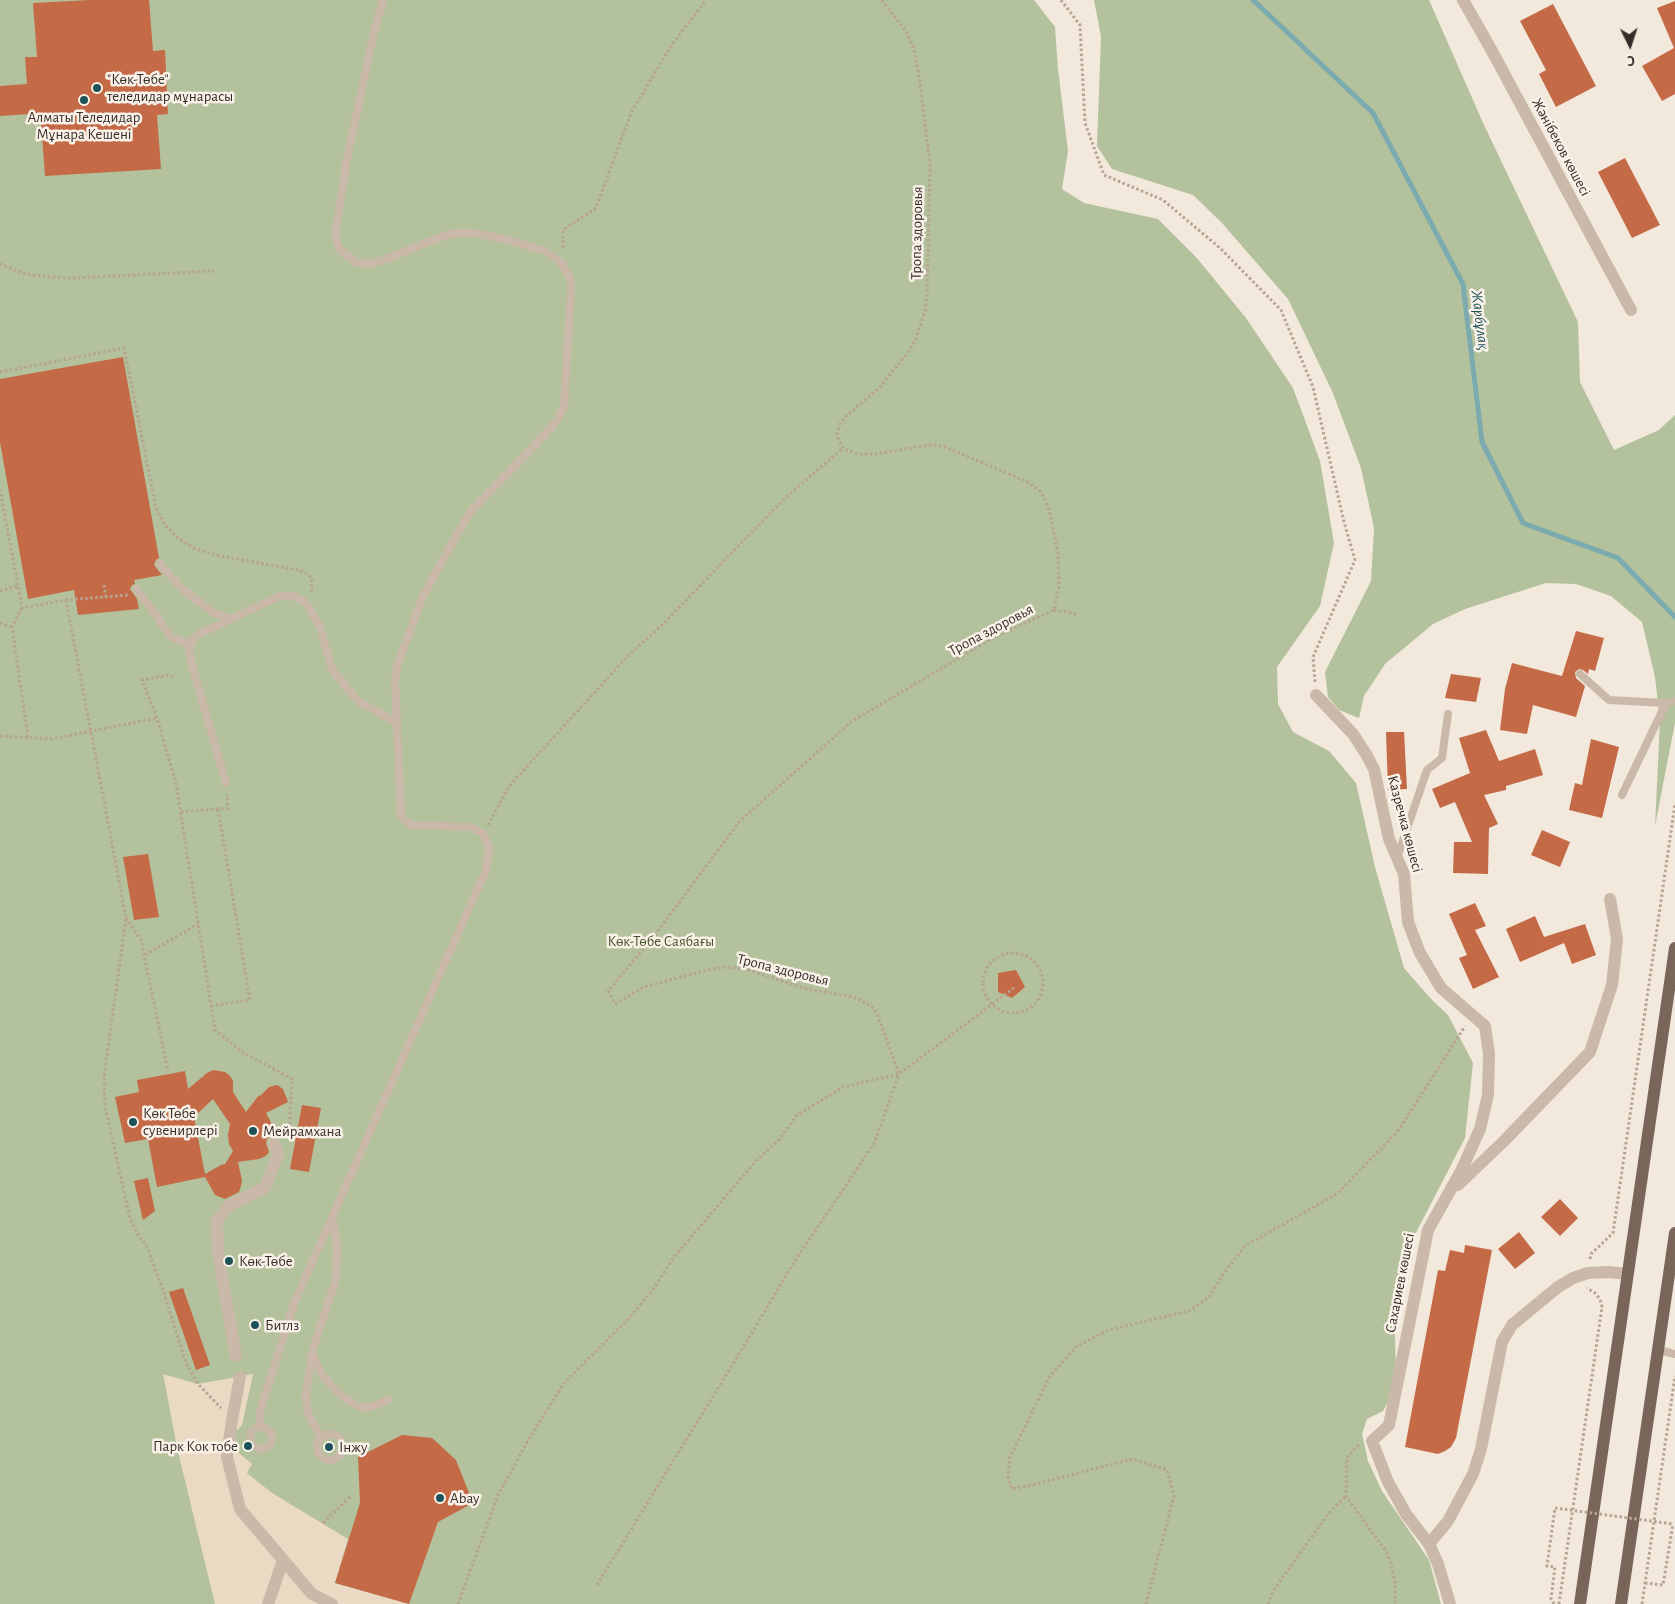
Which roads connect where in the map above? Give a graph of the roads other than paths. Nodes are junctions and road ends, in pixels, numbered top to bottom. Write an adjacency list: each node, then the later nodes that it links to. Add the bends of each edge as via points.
1 (383, 0): 13 (lane, via 346,159 336,229 340,248 356,263 370,264 440,237 473,233 545,251 562,263 570,278 571,290 564,408 539,441 469,513 423,596 396,666)
2 (1463, 0): 3 (street, Жәнібеков көшесі)
3 (1631, 310)
4 (160, 564): 6 (lane, via 179,586 211,611)
5 (133, 592): 7 (lane, via 149,606 171,637)
6 (229, 620): 7 (lane, via 199,634); 13 (lane, via 280,596 295,596 306,603 320,627 332,670 358,701)
7 (191, 645): 14 (lane, via 192,665)
8 (1580, 674): 11 (lane, via 1609,700)
9 (1316, 695): 16 (street, Казречка көшесі, via 1353,734 1374,769 1389,839)
10 (1675, 701): 11 (lane)
11 (1666, 702): 15 (lane)
12 (1448, 714): 16 (lane, via 1442,758 1427,770)
13 (397, 723): 22 (lane, via 401,817 411,826 470,827 484,834 489,848 486,870)
14 (226, 783)
15 (1622, 795)
16 (1397, 858): 18 (street, Казречка көшесі, via 1404,874)
17 (1610, 899): 21 (street, via 1617,939 1612,985 1590,1052)
18 (1408, 922): 21 (street, Сахариев көшесі, via 1420,953 1441,988 1485,1026 1489,1054 1488,1095 1480,1129)
19 (1675, 948): 24 (main road)
20 (276, 1149): 28 (street, via 265,1188 228,1206 217,1221 218,1253)
21 (1450, 1192): 33 (street, Сахариев көшесі, via 1428,1230 1389,1425 1372,1441 1388,1482)
22 (332, 1218): 26 (lane, via 337,1246 336,1279); 31 (lane, via 295,1301 260,1411)
23 (1675, 1233): 25 (main road)
24 (1628, 1274): 33 (street, via 1588,1273 1573,1278 1512,1325 1502,1342 1473,1474 1448,1521); 38 (main road)
25 (1658, 1350): 27 (lane); 39 (main road)
26 (312, 1352): 30 (lane, via 320,1372 338,1393 357,1406 368,1408); 32 (lane, via 306,1397 308,1414)
27 (1675, 1354)
28 (236, 1356)
29 (240, 1377): 34 (street, via 227,1457 240,1509)
30 (388, 1400)
31 (260, 1426)
32 (321, 1437)
33 (1429, 1544): 37 (street)
34 (283, 1560): 35 (street); 36 (street, via 312,1594)
35 (268, 1604)
36 (332, 1604)
37 (1450, 1604)
38 (1580, 1604)
39 (1622, 1604)

